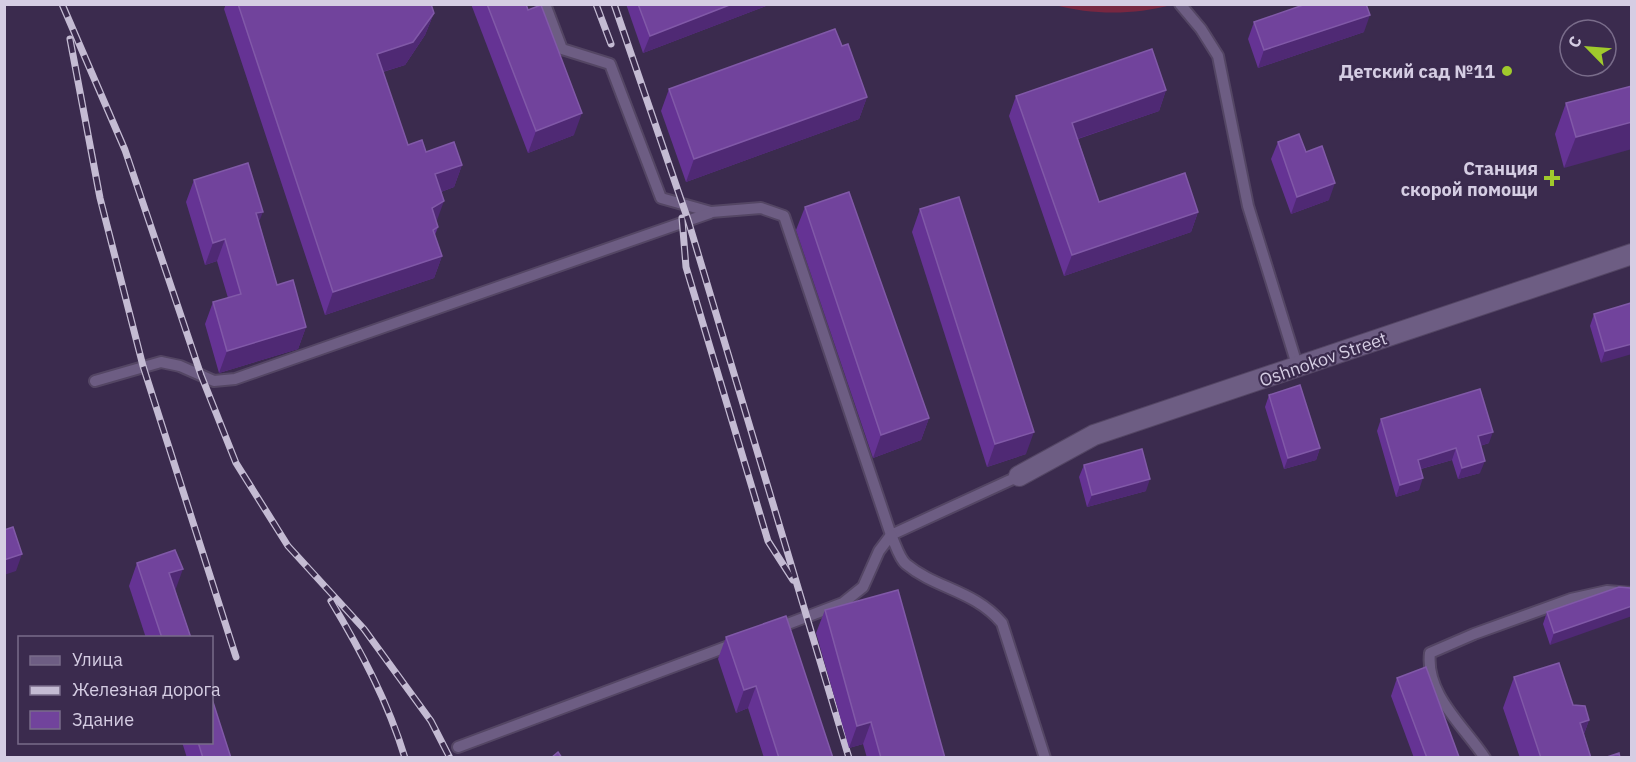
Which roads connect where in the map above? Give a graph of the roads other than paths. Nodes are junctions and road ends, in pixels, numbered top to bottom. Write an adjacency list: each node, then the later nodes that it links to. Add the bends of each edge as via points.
1 (545, 4): 3 (lane, via 562,49 610,64 661,198)
2 (1179, 4): 5 (lane, via 1218,56 1248,206)
3 (711, 212): 6 (lane, via 235,379 214,381 161,362); 8 (lane, via 761,208 784,216)
4 (1632, 254): 5 (street, Oshnokov Street)
5 (1298, 368): 7 (street, Oshnokov Street, via 1094,435)
6 (94, 381)
7 (1019, 476): 8 (lane)
8 (891, 535): 10 (lane, via 862,587 843,603); 13 (lane, via 905,563 990,608 1002,623)
9 (1632, 593): 14 (lane, via 1607,591 1571,599 1430,653 1428,670 1435,689)
10 (764, 633)
11 (742, 641): 12 (lane)
12 (458, 747)
13 (1045, 758)
14 (1485, 758)

